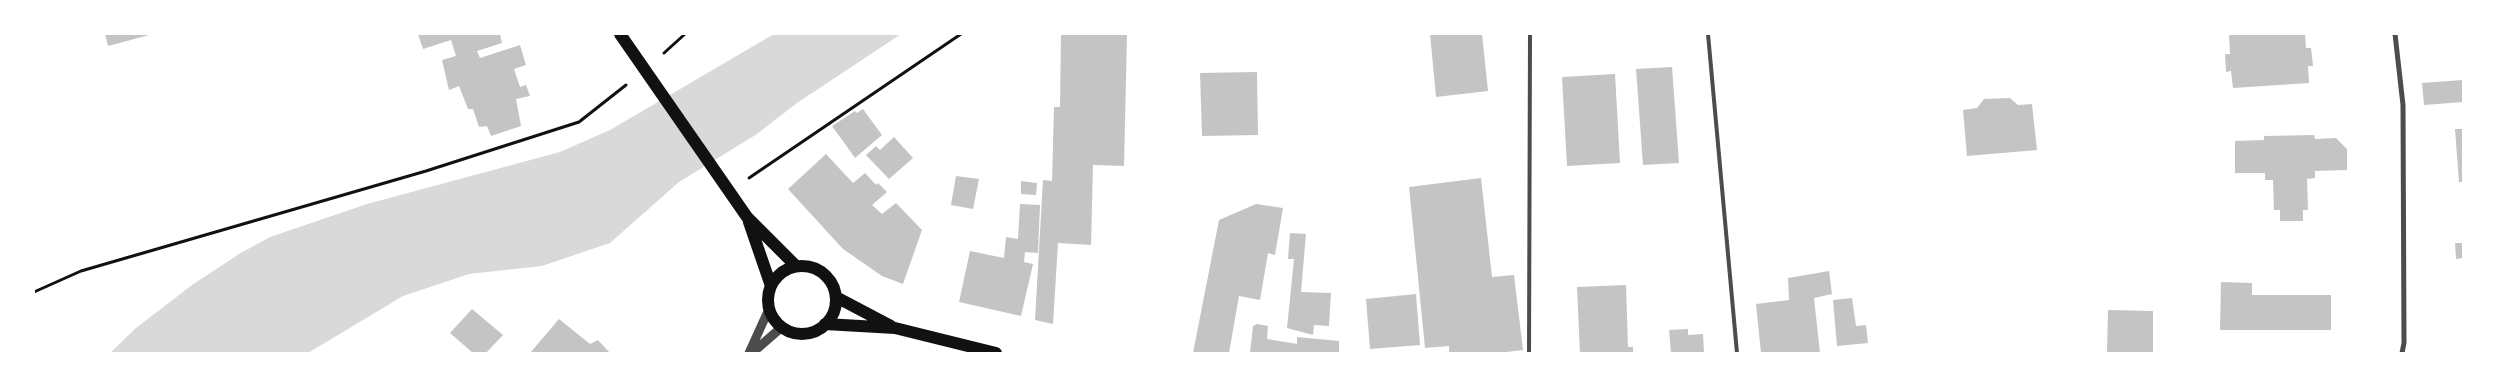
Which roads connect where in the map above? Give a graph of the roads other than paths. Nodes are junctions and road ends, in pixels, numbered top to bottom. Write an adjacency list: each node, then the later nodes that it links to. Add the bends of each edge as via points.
1 (622, 34): 5 (main road)
2 (1530, 34): 15 (lane)
3 (1708, 34): 16 (lane)
4 (2395, 34): 17 (street, via 2403,105)
5 (747, 217): 6 (main road); 7 (main road)
6 (796, 266): 7 (main road, via 781,274); 8 (main road, via 822,273 834,288)
7 (771, 286): 9 (main road)
8 (836, 298): 10 (main road, via 835,307); 12 (main road)
9 (769, 309): 11 (main road); 13 (street)
10 (825, 324): 11 (main road, via 804,334); 12 (main road)
11 (782, 327): 13 (street)
12 (895, 328): 14 (main road)
13 (750, 353)
14 (996, 353)
15 (1530, 353)
16 (1737, 353)
17 (2402, 353)

